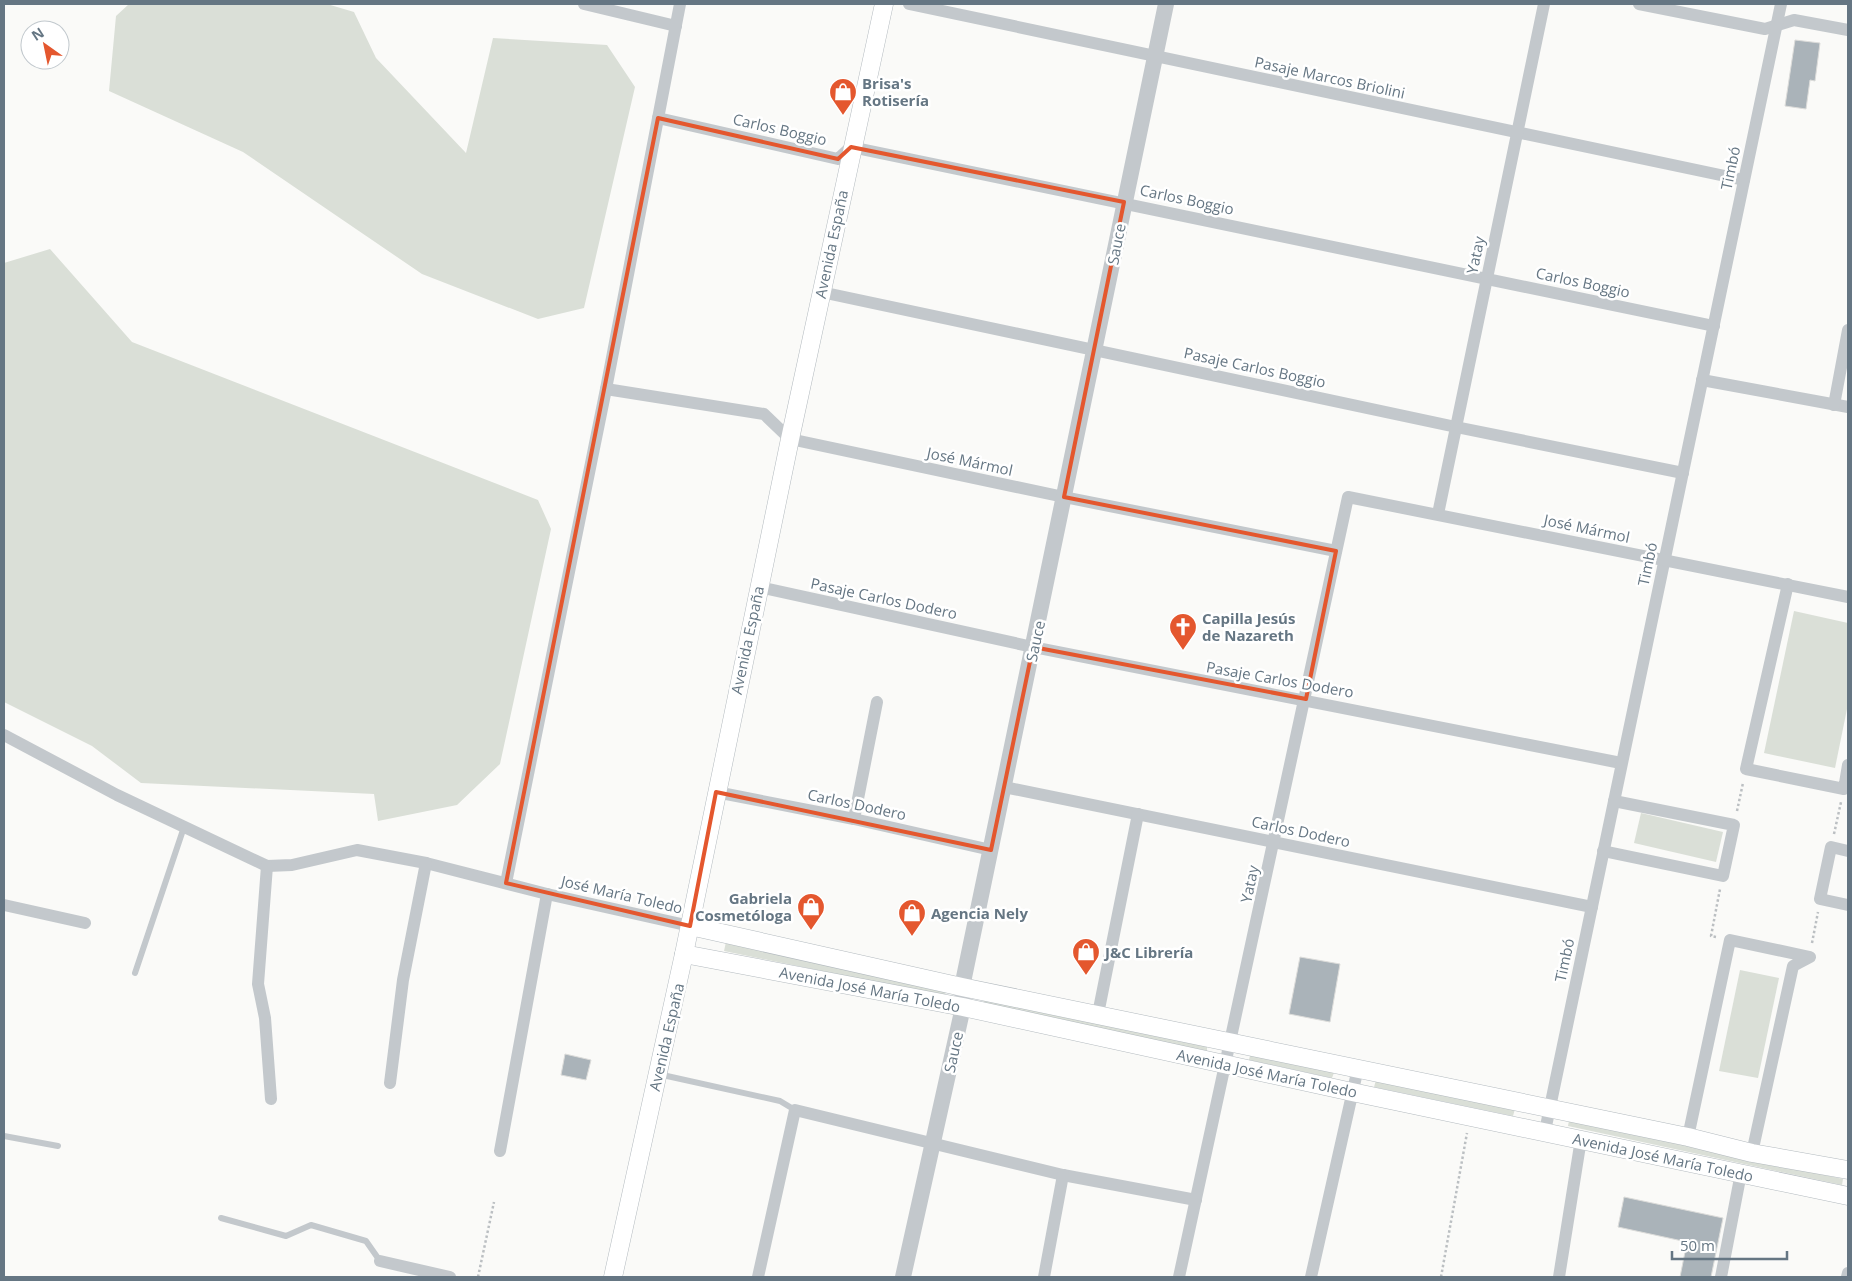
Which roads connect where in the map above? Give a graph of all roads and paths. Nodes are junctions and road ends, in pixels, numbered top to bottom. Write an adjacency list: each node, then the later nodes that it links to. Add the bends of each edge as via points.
1 (584, 4): 9 (street)
2 (680, 4): 9 (street)
3 (884, 4): 15 (main road, Avenida España)
4 (909, 4): 12 (street, Pasaje Marcos Briolini)
5 (1166, 4): 12 (street, Sauce)
6 (1544, 4): 14 (street, Yatay)
7 (1638, 4): 10 (street, via 1765,30)
8 (1781, 4): 10 (street, Timbó)
9 (676, 26): 13 (street)
10 (1777, 26): 11 (street, via 1794,20); 16 (street, Timbó)
11 (1848, 30)
12 (1155, 56): 14 (street, Pasaje Marcos Briolini); 17 (street, Sauce)
13 (658, 118): 15 (street, Carlos Boggio, via 838,159); 24 (street)
14 (1518, 133): 16 (street, Pasaje Marcos Briolini); 18 (street, Yatay)
15 (851, 147): 17 (street, Carlos Boggio); 19 (main road, Avenida España)
16 (1744, 180): 20 (street, Timbó)
17 (1124, 202): 18 (street, Carlos Boggio); 22 (street, Sauce)
18 (1487, 279): 20 (street, Carlos Boggio); 27 (street, Yatay)
19 (821, 292): 22 (street, Pasaje Carlos Boggio); 28 (main road, Avenida España)
20 (1714, 326): 23 (street, Timbó)
21 (1848, 330): 25 (street)
22 (1095, 349): 27 (street, Pasaje Carlos Boggio); 31 (street, Sauce)
23 (1702, 380): 25 (street); 29 (street, Timbó)
24 (606, 389): 28 (street, via 764,414); 61 (street)
25 (1834, 405): 26 (street)
26 (1848, 408)
27 (1456, 427): 29 (street, Pasaje Carlos Boggio); 32 (street, Yatay)
28 (790, 439): 31 (street, José Mármol); 36 (main road, Avenida España)
29 (1683, 472): 34 (street, Timbó)
30 (1348, 497): 32 (street, José Mármol); 33 (street, Yatay)
31 (1064, 498): 33 (street, José Mármol); 38 (street, Sauce)
32 (1438, 514): 34 (street, José Mármol)
33 (1336, 551): 39 (street, Yatay)
34 (1664, 560): 35 (street, José Mármol); 42 (street, Timbó)
35 (1788, 584): 37 (street, José Mármol); 44 (street)
36 (759, 587): 38 (street, Pasaje Carlos Dodero); 47 (main road, Avenida España)
37 (1848, 597)
38 (1033, 647): 39 (street, Pasaje Carlos Dodero, via 1290,699); 45 (street, Sauce)
39 (1306, 699): 42 (street, Pasaje Carlos Dodero); 53 (street, Yatay)
40 (877, 702): 50 (street)
41 (4, 735): 52 (street)
42 (1621, 763): 48 (street, Timbó)
43 (1848, 766): 46 (street)
44 (1746, 769): 46 (street); 51 (path)
45 (1004, 787): 49 (street, Carlos Dodero); 55 (street, Sauce)
46 (1844, 790): 54 (path)
47 (716, 792): 50 (street, Carlos Dodero); 68 (main road, Avenida España)
48 (1614, 801): 51 (street); 56 (street, Timbó)
49 (1138, 814): 53 (street, Carlos Dodero); 75 (street)
50 (854, 819): 55 (street, Carlos Dodero)
51 (1734, 825): 60 (street)
52 (184, 827): 59 (street); 72 (lane)
53 (1275, 842): 66 (street, Carlos Dodero); 76 (street, Yatay)
54 (1832, 847): 57 (street); 63 (street)
55 (991, 850): 73 (street, Sauce)
56 (1603, 851): 60 (street); 66 (street, Timbó)
57 (1848, 851)
58 (426, 863): 59 (street, José María Toledo, via 356,850 292,865); 61 (street, José María Toledo); 80 (street, via 403,980)
59 (266, 866): 82 (street, via 258,984 265,1018)
60 (1723, 876): 69 (path, via 1710,936)
61 (506, 883): 62 (street, José María Toledo)
62 (547, 894): 68 (street, José María Toledo); 92 (street)
63 (1820, 899): 65 (street); 71 (path)
64 (4, 905): 67 (street)
65 (1848, 905)
66 (1592, 907): 83 (street, Timbó)
67 (85, 923)
68 (690, 926): 70 (main road, Avenida España); 73 (main road, Avenida José María Toledo)
69 (1730, 940): 71 (street); 88 (street)
70 (684, 954): 74 (main road, Avenida José María Toledo); 79 (main road, Avenida España)
71 (1810, 957): 93 (street, via 1793,966)
72 (135, 973)
73 (962, 987): 74 (street, Sauce); 75 (main road, Avenida José María Toledo)
74 (963, 1007): 77 (main road, Avenida José María Toledo); 90 (street, Sauce)
75 (1098, 1014): 76 (main road, Avenida José María Toledo)
76 (1231, 1042): 77 (street, Yatay); 78 (main road, Avenida José María Toledo)
77 (1226, 1065): 81 (main road, Avenida José María Toledo); 98 (street, Yatay)
78 (1358, 1068): 81 (street); 83 (main road, Avenida José María Toledo)
79 (657, 1074): 84 (lane, via 780,1100); 105 (main road, Avenida España)
80 (390, 1084)
81 (1352, 1092): 85 (main road, Avenida José María Toledo); 110 (street)
82 (271, 1099)
83 (1549, 1108): 86 (street, Timbó); 88 (main road, Avenida José María Toledo)
84 (795, 1110): 90 (street); 106 (street)
85 (1470, 1117): 86 (main road, Avenida José María Toledo); 111 (path)
86 (1544, 1131): 89 (main road, Avenida José María Toledo)
87 (4, 1136): 91 (lane)
88 (1688, 1137): 93 (main road, Avenida José María Toledo)
89 (1581, 1139): 95 (main road, Avenida José María Toledo); 112 (street)
90 (932, 1144): 96 (street); 107 (street, Sauce)
91 (58, 1146)
92 (500, 1151)
93 (1752, 1153): 94 (main road, Avenida José María Toledo)
94 (1848, 1170)
95 (1741, 1173): 97 (main road, Avenida José María Toledo); 113 (street)
96 (1063, 1175): 98 (street); 108 (street)
97 (1848, 1196)
98 (1196, 1200): 109 (street, Yatay)
99 (494, 1202): 104 (path)
100 (221, 1218): 101 (lane, via 286,1236 312,1225 366,1241)
101 (380, 1262): 103 (street)
102 (1848, 1273): 114 (street)
103 (450, 1277)
104 (478, 1277)
105 (613, 1277)
106 (758, 1277)
107 (903, 1277)
108 (1044, 1277)
109 (1179, 1277)
110 (1311, 1277)
111 (1441, 1277)
112 (1559, 1277)
113 (1721, 1277)
114 (1847, 1277)

